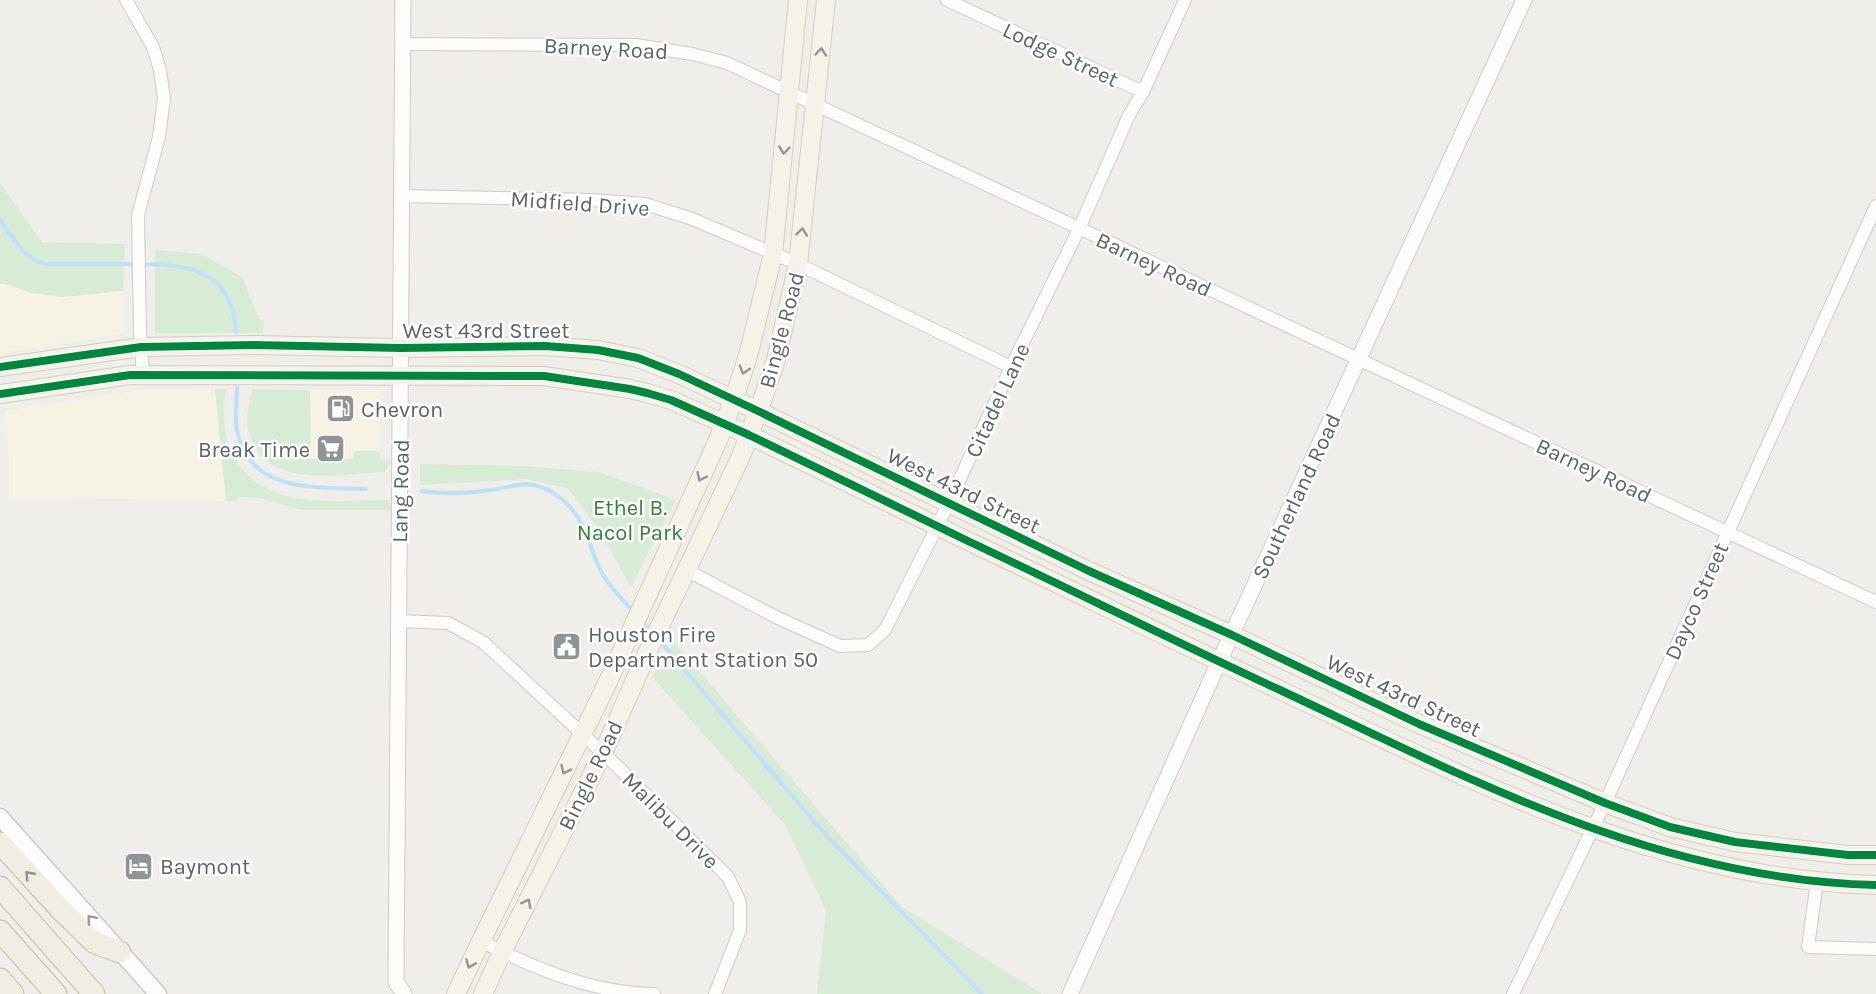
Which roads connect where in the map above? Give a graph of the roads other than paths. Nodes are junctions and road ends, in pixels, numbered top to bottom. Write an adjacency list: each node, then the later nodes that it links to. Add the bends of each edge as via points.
1 (126, 0): 18 (street, via 153,47 164,98 159,137 138,215)
2 (403, 0): 8 (street, Lang Road)
3 (798, 0): 9 (main road, Bingle Road)
4 (826, 0): 11 (main road, Bingle Road, one-way to 4)
5 (947, 0): 10 (street, Lodge Street)
6 (1185, 0): 10 (street, Citadel Lane)
7 (1524, 0): 20 (street, Southerland Road)
8 (403, 44): 9 (street, Barney Road, via 661,48 727,63); 12 (street, Lang Road)
9 (790, 91): 11 (street, Barney Road); 15 (main road, Bingle Road, one-way to 15)
10 (1143, 92): 14 (street, Citadel Lane)
11 (816, 105): 14 (street, Barney Road); 16 (main road, Bingle Road, one-way to 11)
12 (402, 196): 15 (street, Midfield Drive, via 645,204 690,218); 19 (street, Lang Road)
13 (1876, 206): 33 (street, Dayco Street)
14 (1079, 229): 20 (street, Barney Road); 22 (street, Citadel Lane)
15 (773, 254): 16 (street, Midfield Drive); 27 (main road, Bingle Road, one-way to 27)
16 (798, 264): 22 (street, Midfield Drive); 28 (main road, Bingle Road, via 776,360)
17 (545, 346): 19 (main road, West 43rd Street); 24 (main road); 27 (main road, West 43rd Street, via 638,358)
18 (141, 347): 19 (main road, West 43rd Street); 21 (main road, West 43rd Street); 23 (street)
19 (401, 348): 25 (street, Lang Road)
20 (1359, 359): 33 (street, Barney Road); 39 (street, Southerland Road)
21 (0, 367)
22 (1011, 367): 31 (street, Citadel Lane)
23 (143, 375): 25 (main road, West 43rd Street); 26 (main road, West 43rd Street)
24 (544, 376): 25 (main road, West 43rd Street); 29 (main road, West 43rd Street, via 630,389 671,400)
25 (401, 377): 38 (street, Lang Road)
26 (0, 394)
27 (734, 399): 28 (main road, West 43rd Street); 29 (main road, Bingle Road)
28 (758, 411): 30 (main road, Bingle Road); 31 (main road, West 43rd Street)
29 (724, 424): 30 (main road, West 43rd Street); 41 (main road, Bingle Road, one-way to 41)
30 (749, 435): 32 (main road, West 43rd Street); 34 (main road, Bingle Road)
31 (949, 503): 32 (street, Citadel Lane); 35 (main road, West 43rd Street)
32 (938, 526): 34 (street, Citadel Lane, via 885,630 868,645 840,646); 36 (main road, West 43rd Street)
33 (1727, 533): 37 (street, Barney Road); 47 (street, Dayco Street)
34 (686, 570): 42 (main road, Bingle Road)
35 (1089, 571): 36 (main road); 39 (main road, West 43rd Street)
36 (1078, 593): 40 (main road, West 43rd Street)
37 (1876, 602)
38 (399, 621): 44 (street, Malibu Drive, via 448,623 483,642); 63 (street, Lang Road)
39 (1232, 634): 40 (street, Southerland Road); 43 (main road, West 43rd Street)
40 (1219, 662): 45 (main road, West 43rd Street); 72 (street, Southerland Road)
41 (606, 686): 42 (main road); 44 (main road, Bingle Road)
42 (628, 697): 46 (main road, Bingle Road)
43 (1419, 724): 45 (main road); 47 (main road, West 43rd Street)
44 (582, 734): 46 (street, Malibu Drive); 58 (main road, Bingle Road, one-way to 58)
45 (1409, 750): 49 (main road, West 43rd Street)
46 (603, 753): 61 (main road, Bingle Road, one-way to 46); 71 (street, Malibu Drive, via 728,877 740,902 740,930)
47 (1605, 803): 49 (street, Dayco Street); 51 (main road, West 43rd Street, via 1670,827 1736,842)
48 (0, 817): 60 (main road, one-way to 48)
49 (1592, 830): 53 (main road, West 43rd Street, via 1655,850 1750,872); 73 (street, Dayco Street)
50 (0, 843): 60 (highway, one-way to 50, via 95,943)
51 (1848, 855): 52 (main road, West 43rd Street); 54 (main road)
52 (1876, 855)
53 (1817, 881): 54 (main road, West 43rd Street); 59 (street, via 1808,947)
54 (1846, 884): 55 (main road, West 43rd Street)
55 (1876, 885)
56 (0, 887): 66 (highway)
57 (0, 931): 65 (highway)
58 (481, 941): 61 (street); 68 (main road, Bingle Road, one-way to 68)
59 (1876, 949)
60 (120, 952): 67 (main road)
61 (502, 952): 69 (main road, Bingle Road); 70 (street, via 577,982)
62 (0, 980): 64 (highway)
63 (397, 990)
64 (13, 994)
65 (56, 994)
66 (94, 994)
67 (158, 994)
68 (456, 994)
69 (483, 994)
70 (654, 994)
71 (715, 994)
72 (1070, 994)
73 (1513, 994)

